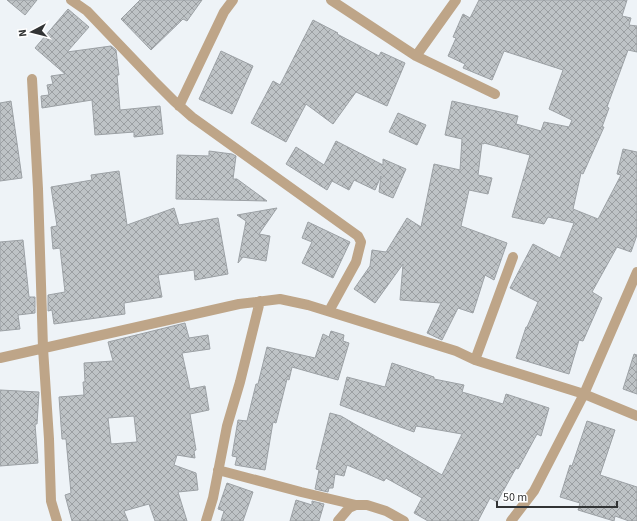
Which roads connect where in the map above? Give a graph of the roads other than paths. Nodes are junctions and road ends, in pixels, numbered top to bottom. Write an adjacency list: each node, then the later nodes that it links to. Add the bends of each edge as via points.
1 (71, 0): 8 (street, via 86,10)
2 (233, 0): 8 (street, via 224,12)
3 (331, 0): 5 (street)
4 (456, 0): 5 (street)
5 (416, 56): 7 (street)
6 (32, 79): 13 (street)
7 (495, 94)
8 (179, 106): 12 (street, via 358,236 361,242 356,262)
9 (513, 257): 15 (street)
10 (637, 272): 16 (street)
11 (260, 301): 12 (street, via 280,298); 13 (street); 18 (street)
12 (329, 312): 15 (street, via 456,351)
13 (43, 348): 14 (street); 20 (street, via 51,501)
14 (0, 358)
15 (475, 360): 16 (street)
16 (584, 394): 17 (street); 24 (street, via 534,491)
17 (637, 416)
18 (218, 470): 19 (street); 21 (street)
19 (356, 505): 22 (street, via 349,508); 23 (street, via 367,505 386,511)
20 (57, 521)
21 (206, 521)
22 (338, 521)
23 (404, 521)
24 (511, 521)

